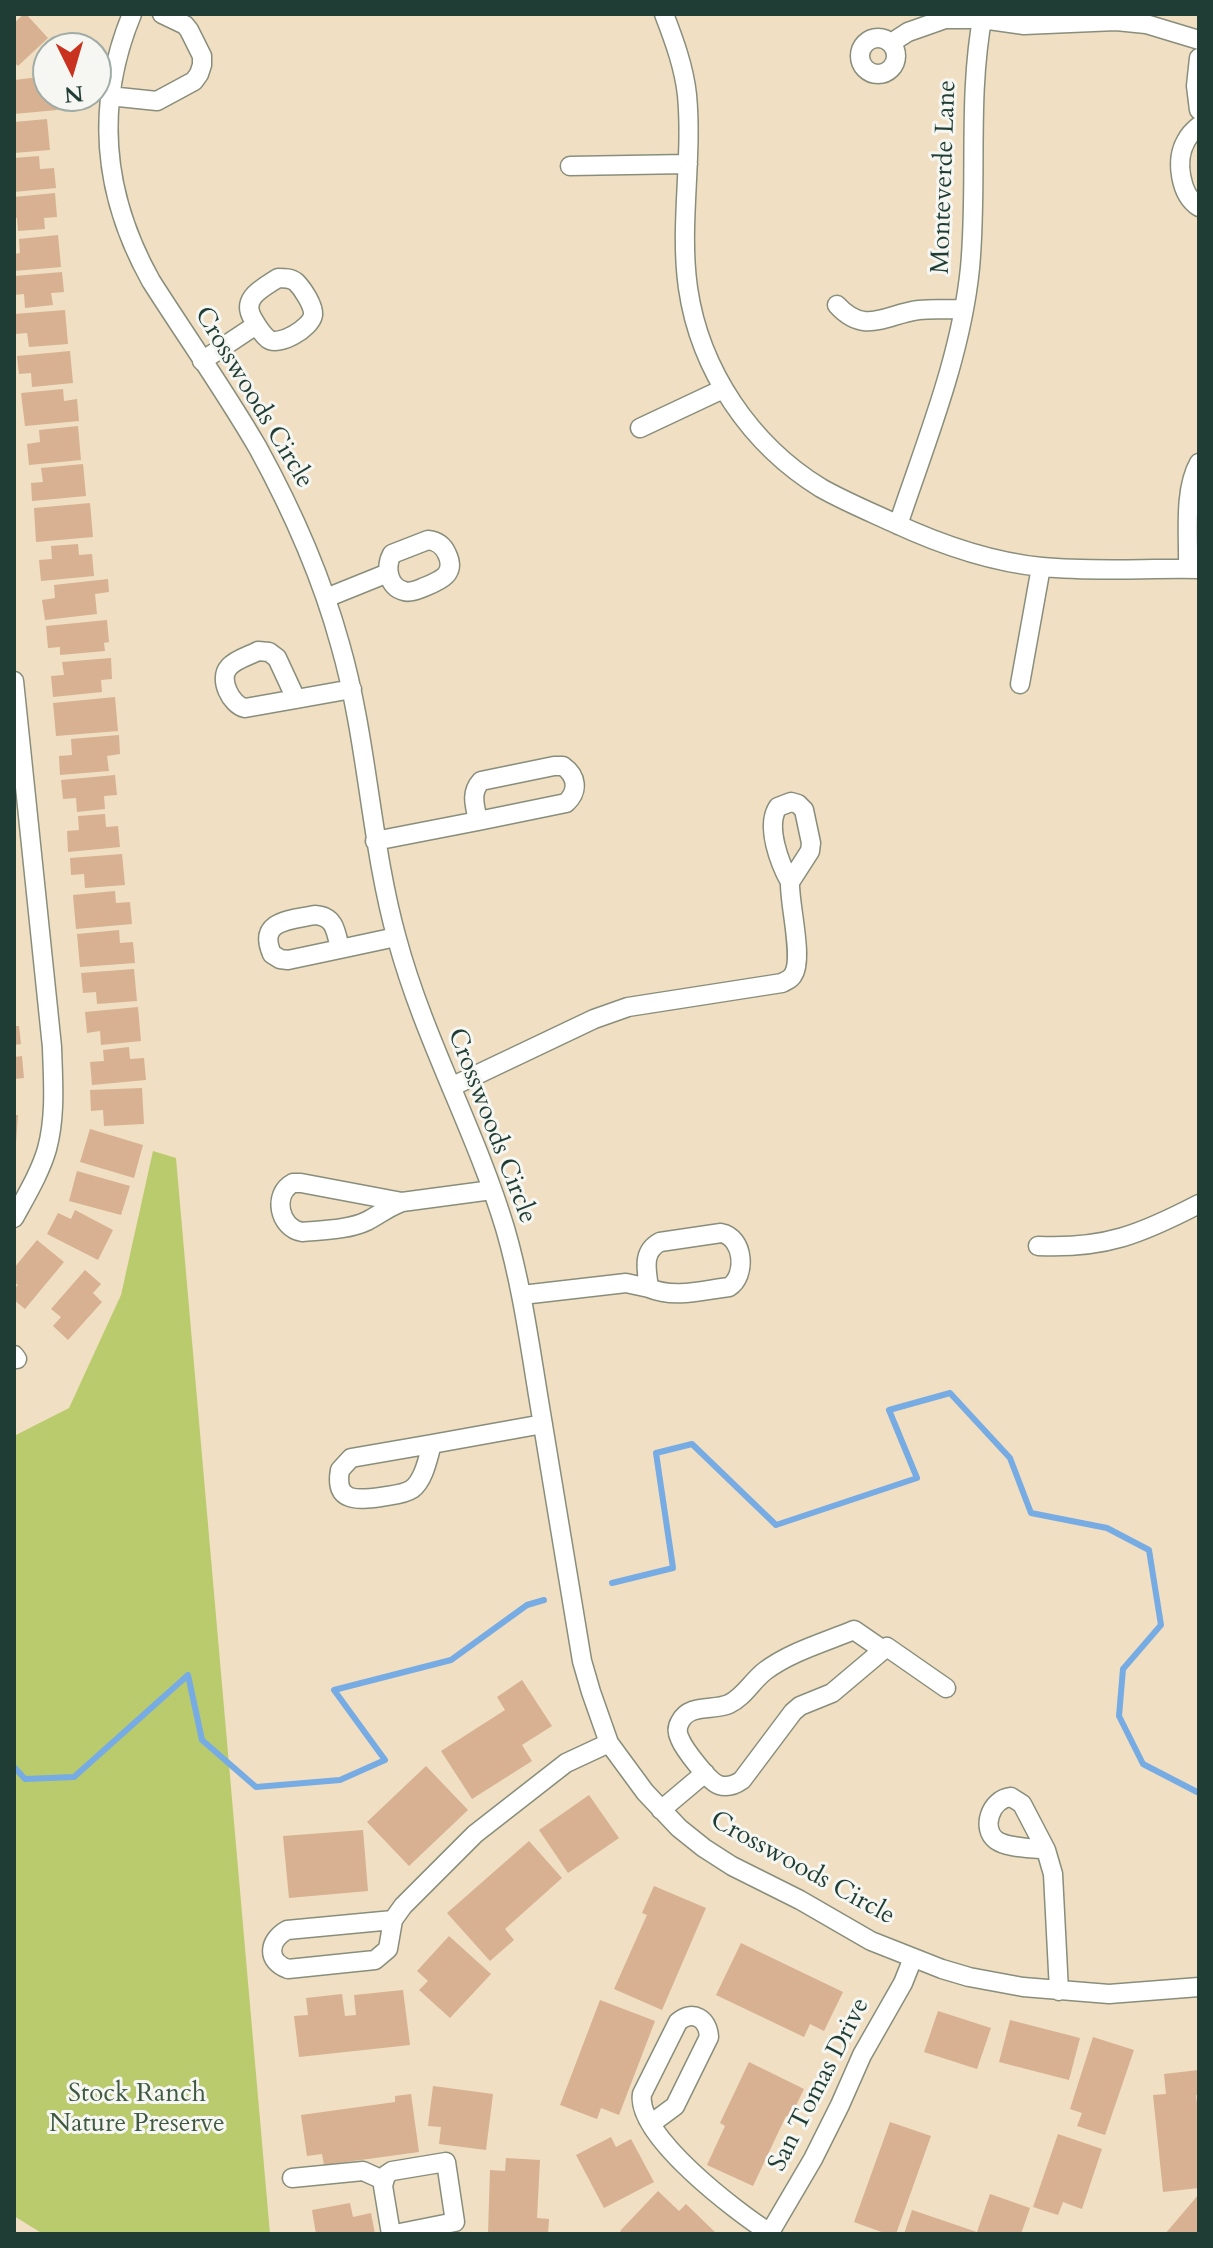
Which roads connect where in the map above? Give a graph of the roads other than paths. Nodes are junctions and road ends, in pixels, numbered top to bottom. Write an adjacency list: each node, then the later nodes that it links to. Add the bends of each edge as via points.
1 (132, 14): 8 (street, Crosswoods Circle)
2 (162, 14): 9 (street, via 189,30 202,56 199,74 157,101)
3 (664, 14): 13 (street, via 686,92)
4 (983, 17): 5 (street, via 1024,25 1146,24); 6 (street, via 945,19); 17 (street, Monteverde Lane, via 973,98 973,214)
5 (1199, 40)
6 (891, 43)
7 (1199, 58): 10 (street)
8 (112, 79)
9 (112, 96)
10 (1199, 110)
11 (108, 112): 19 (street, Crosswoods Circle, via 112,182 136,255)
12 (1199, 126): 15 (street, via 1187,138 1179,164 1186,194)
13 (688, 164): 14 (street); 20 (street, via 688,288 702,345)
14 (570, 166)
15 (1199, 207)
16 (837, 305): 17 (street, via 867,322 916,310)
17 (963, 309): 23 (street, Monteverde Lane, via 939,404)
18 (256, 325): 19 (street)
19 (202, 361): 27 (street, Crosswoods Circle, via 286,501)
20 (723, 389): 21 (street); 23 (street, via 755,433 798,472)
21 (640, 428)
22 (1199, 463): 25 (street, via 1190,490)
23 (898, 525): 24 (street, via 966,550)
24 (1041, 567): 25 (street); 29 (street)
25 (1194, 569)
26 (388, 573): 27 (street)
27 (326, 598): 30 (street, Crosswoods Circle)
28 (14, 681): 33 (street)
29 (1020, 684)
30 (352, 689): 31 (street); 34 (street, Crosswoods Circle)
31 (296, 699)
32 (478, 821): 32 (street, via 473,794 481,781 554,766 563,766 573,777 575,789 566,803); 34 (street)
33 (22, 827): 42 (street, via 52,1047 54,1102 47,1149)
34 (375, 841): 36 (street, Crosswoods Circle)
35 (790, 882): 38 (street, via 797,960 789,979 628,1007)
36 (396, 937): 37 (street); 38 (street, Crosswoods Circle, via 412,993)
37 (340, 949)
38 (451, 1087): 39 (street, Crosswoods Circle)
39 (492, 1190): 40 (street); 45 (street, Crosswoods Circle)
40 (402, 1202): 40 (street, via 353,1226 302,1232 287,1226 280,1202 293,1183)
41 (1199, 1204): 43 (street, via 1124,1238 1092,1245)
42 (14, 1218)
43 (1038, 1246)
44 (649, 1288): 44 (street, via 674,1294 729,1287 740,1276 737,1245 721,1233 660,1242 647,1255); 45 (street, via 626,1283)
45 (522, 1295): 46 (street, Crosswoods Circle)
46 (543, 1424): 47 (street); 50 (street, Crosswoods Circle, via 582,1661)
47 (432, 1444): 47 (street, via 351,1458 340,1470 341,1488 358,1500 412,1489)
48 (883, 1650): 49 (street, via 887,1647); 51 (street, via 832,1693 793,1712 735,1785 720,1786); 51 (street, via 854,1630 778,1663 737,1700 687,1713 678,1735)
49 (946, 1688)
50 (609, 1743): 52 (street, Crosswoods Circle); 54 (street, via 566,1763 475,1834)
51 (705, 1773): 52 (street)
52 (661, 1810): 55 (street, Crosswoods Circle, via 732,1866)
53 (1046, 1850): 57 (street, via 1053,1874)
54 (393, 1920): 54 (street, via 388,1949 375,1960 288,1969 274,1959 273,1943 287,1930)
55 (913, 1958): 57 (street, Crosswoods Circle, via 969,1977); 62 (street, San Tomas Drive)
56 (1199, 1987): 57 (street, Crosswoods Circle, via 1109,1994)
57 (1059, 1991)
58 (652, 2123): 58 (street, via 642,2094 678,2022 696,2016 705,2022 709,2037 675,2106); 62 (street, via 682,2163)
59 (292, 2178): 60 (street, via 363,2171)
60 (383, 2180): 61 (street); 61 (street, via 392,2171 446,2162 455,2222)
61 (393, 2234)
62 (770, 2234)

